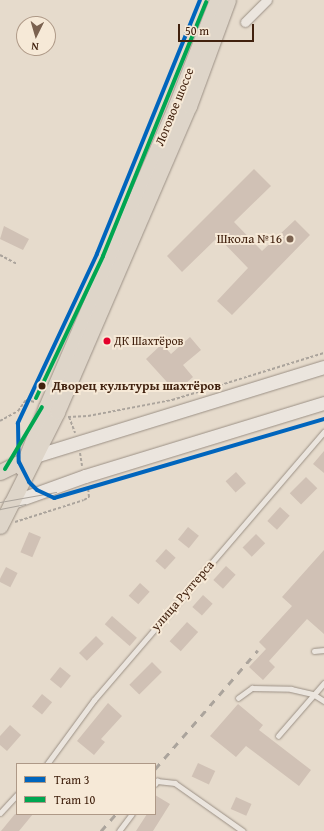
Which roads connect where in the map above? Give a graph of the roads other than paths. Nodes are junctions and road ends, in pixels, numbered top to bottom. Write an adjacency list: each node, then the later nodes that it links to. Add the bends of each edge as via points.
1 (217, 0): 8 (main road, Логовое шоссе)
2 (228, 0): 8 (main road, Логовое шоссе, via 189,106)
3 (267, 0): 4 (street)
4 (244, 22)
5 (324, 367): 8 (main road)
6 (324, 403): 10 (main road)
7 (324, 432): 19 (lane, улица Рутгерса, via 94,700)
8 (31, 458): 9 (main road); 10 (main road)
9 (0, 472)
10 (5, 503): 11 (main road)
11 (0, 526)
12 (324, 650): 13 (lane)
13 (314, 652)
14 (324, 683): 15 (lane)
15 (313, 694): 16 (lane, via 291,688 252,688); 17 (lane); 18 (lane)
16 (238, 698)
17 (324, 701)
18 (278, 736)
19 (48, 763)
20 (156, 782): 25 (lane, via 175,783)
21 (16, 796): 22 (lane)
22 (0, 813)
23 (131, 815): 24 (lane)
24 (119, 831)
25 (243, 831)

